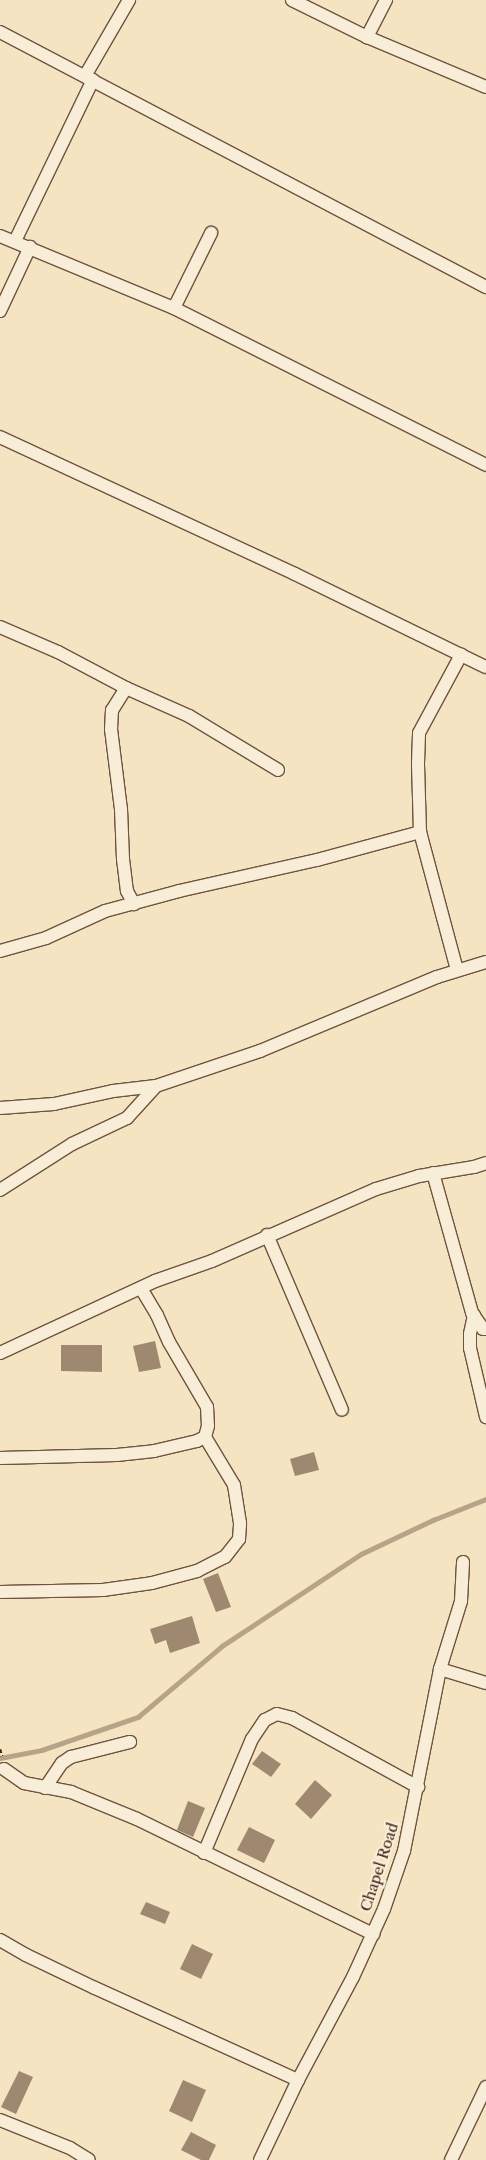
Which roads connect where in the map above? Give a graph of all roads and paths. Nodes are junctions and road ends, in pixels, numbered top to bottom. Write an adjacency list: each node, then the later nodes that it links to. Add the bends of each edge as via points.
1 (129, 0): 6 (street)
2 (292, 0): 5 (street)
3 (386, 0): 5 (street)
4 (0, 32): 6 (street)
5 (367, 37): 7 (street)
6 (89, 78): 10 (street); 12 (street)
7 (486, 87)
8 (210, 233): 13 (street)
9 (0, 236): 10 (street)
10 (16, 242): 11 (street)
11 (30, 247): 13 (street); 14 (street)
12 (486, 287)
13 (174, 308): 16 (street)
14 (0, 311)
15 (0, 437): 18 (street, via 295,574)
16 (486, 465)
17 (0, 627): 20 (street, via 58,652)
18 (461, 656): 19 (street); 22 (street, via 419,733)
19 (486, 667)
20 (126, 688): 21 (street, via 189,716); 23 (street, via 112,710 111,729 127,892)
21 (278, 770)
22 (420, 832): 23 (street); 26 (street)
23 (134, 904): 24 (street, via 105,911 46,938)
24 (0, 951)
25 (486, 962): 26 (street)
26 (457, 970): 27 (street, via 260,1051)
27 (156, 1086): 28 (street, via 113,1091 54,1104); 31 (street, via 127,1118 72,1144)
28 (0, 1108)
29 (486, 1163): 30 (street)
30 (433, 1173): 32 (street, via 376,1189); 34 (street)
31 (0, 1190)
32 (267, 1236): 33 (street); 37 (street)
33 (141, 1288): 36 (street); 39 (street, via 207,1407)
34 (474, 1315): 35 (street); 38 (street, via 470,1348)
35 (486, 1330)
36 (0, 1353)
37 (342, 1410)
38 (486, 1417)
39 (205, 1437): 40 (street, via 154,1451 117,1455); 42 (street, via 234,1485 239,1539 225,1556 197,1571 152,1583 103,1590)
40 (0, 1458)
41 (463, 1562): 43 (street, Chapel Road, via 461,1601)
42 (0, 1592)
43 (440, 1669): 44 (street); 48 (street, Chapel Road)
44 (486, 1682)
45 (130, 1742): 47 (street, via 71,1757)
46 (4, 1769): 47 (street, via 24,1783)
47 (45, 1788): 49 (street, via 71,1792 137,1819)
48 (418, 1788): 49 (street, via 292,1718 277,1714 265,1720 252,1739); 50 (street, Chapel Road, via 404,1851)
49 (204, 1853): 50 (street)
50 (372, 1934): 52 (street, Chapel Road)
51 (0, 1940): 52 (street, via 87,1984)
52 (298, 2080): 56 (street, Chapel Road)
53 (486, 2089): 57 (street)
54 (0, 2120): 55 (street, via 70,2148)
55 (89, 2160)
56 (260, 2160)
57 (451, 2160)

